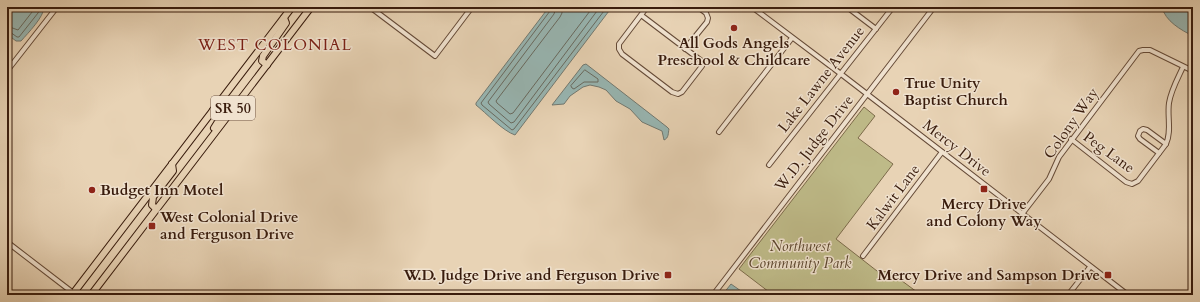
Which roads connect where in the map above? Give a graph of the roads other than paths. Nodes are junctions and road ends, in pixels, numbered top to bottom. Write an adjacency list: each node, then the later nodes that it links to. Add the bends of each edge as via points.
1 (57, 7): 19 (street)
2 (292, 7): 13 (highway, SR 50)
3 (311, 7): 17 (highway, SR 50)
4 (370, 7): 5 (street, via 435,56)
5 (472, 7)
6 (647, 7): 12 (street)
7 (698, 7): 16 (street, via 708,18)
8 (752, 7): 15 (street, Mercy Drive)
9 (847, 7): 14 (street)
10 (893, 7): 14 (street, Lake Lawne Avenue)
11 (934, 7): 22 (street, W.D. Judge Drive)
12 (641, 15): 16 (street); 16 (street, via 619,44 619,49 622,54 678,94 703,62)
13 (284, 18): 17 (highway, via 286,23 263,56 262,61); 23 (highway, SR 50)
14 (876, 29): 21 (street, Lake Lawne Avenue)
15 (792, 38): 21 (street, Mercy Drive); 24 (street)
16 (685, 49)
17 (266, 65): 29 (highway, SR 50)
18 (1183, 67): 20 (street); 25 (street, Colony Way, via 1150,50 1139,51); 26 (street, via 1169,103)
19 (7, 71)
20 (1193, 71)
21 (841, 74): 22 (street, Mercy Drive); 31 (street, Lake Lawne Avenue)
22 (867, 94): 27 (street, Mercy Drive); 39 (street, W.D. Judge Drive)
23 (213, 110): 29 (highway, via 219,116 219,120 198,150); 30 (highway, SR 50)
24 (719, 132)
25 (1072, 139): 28 (street, Peg Lane, via 1132,184 1138,181); 33 (street, Colony Way, via 1059,157 1049,179)
26 (1166, 144): 28 (street); 28 (street, via 1147,130 1140,131 1140,139)
27 (942, 152): 33 (street, Mercy Drive); 35 (street, Kalwit Lane)
28 (1159, 153)
29 (197, 156): 32 (highway, SR 50)
30 (172, 164): 32 (highway, via 173,171 153,197 152,205); 37 (highway, SR 50)
31 (769, 165)
32 (156, 209): 38 (highway, SR 50)
33 (1022, 214): 36 (street, Mercy Drive)
34 (7, 242): 37 (street)
35 (863, 256)
36 (1090, 266): 40 (street); 41 (street, Mercy Drive)
37 (74, 294)
38 (91, 295)
39 (712, 295)
40 (1068, 295)
41 (1128, 295)

